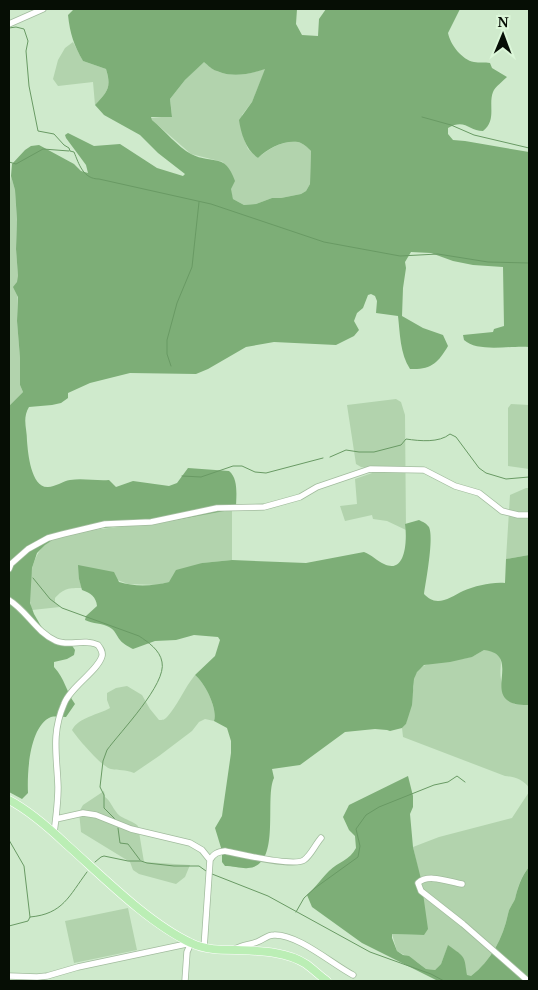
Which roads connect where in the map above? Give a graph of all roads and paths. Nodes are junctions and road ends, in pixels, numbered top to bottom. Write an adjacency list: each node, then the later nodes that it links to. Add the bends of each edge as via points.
1 (43, 9): 2 (street)
2 (9, 24)
3 (529, 515): 4 (street, via 502,511 479,493 455,486 424,470 370,469 317,487 300,497 264,507 216,508 151,522 105,524 48,538 28,549)
4 (9, 569)
5 (9, 600): 7 (street, via 54,640 89,642 102,652 97,664 64,702 60,715 54,744 58,788)
6 (9, 800): 8 (main road)
7 (56, 820): 8 (street); 10 (street, via 83,813 96,814 147,834 190,843)
8 (54, 833): 12 (main road, via 130,901)
9 (321, 838): 10 (street, via 306,858 298,862 225,851 217,852)
10 (210, 860): 13 (street)
11 (462, 884): 21 (street, via 434,878 418,882 425,895 464,924)
12 (191, 943): 13 (main road); 17 (street); 19 (street)
13 (204, 948): 14 (main road)
14 (233, 950): 15 (street, via 270,936 282,936 306,945); 20 (main road, via 291,956 307,964)
15 (353, 975)
16 (9, 976): 17 (street)
17 (37, 977): 18 (street)
18 (30, 981)
19 (185, 981)
20 (327, 981)
21 (528, 981)

